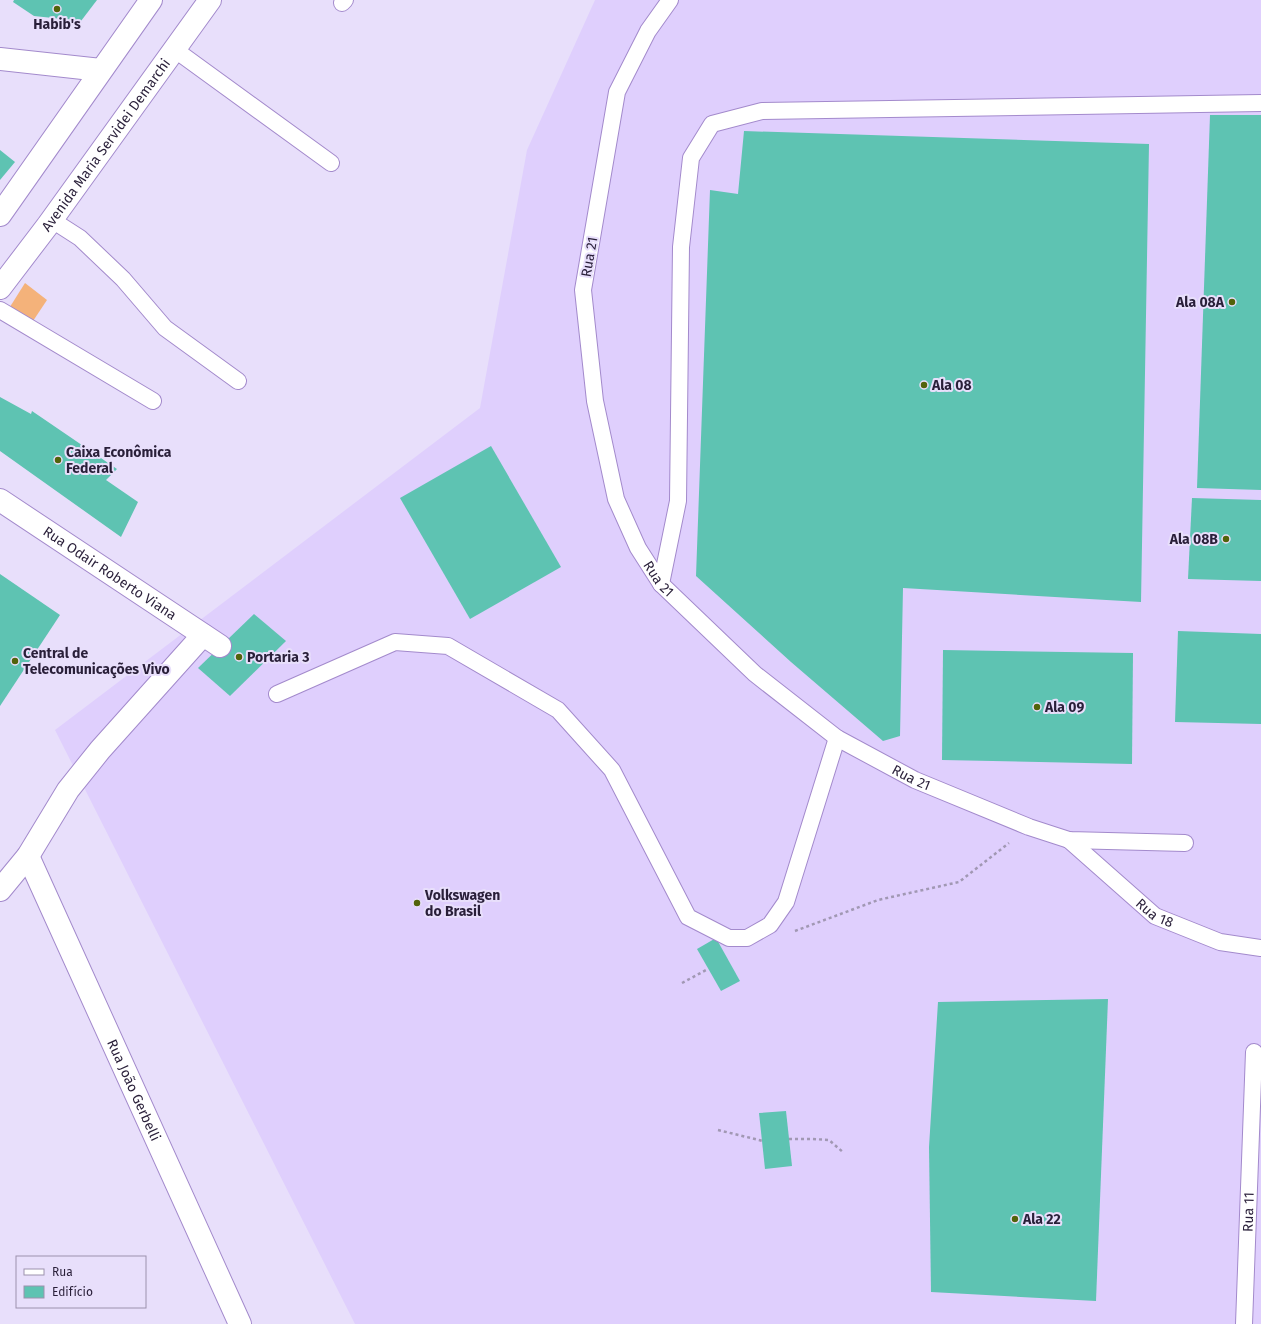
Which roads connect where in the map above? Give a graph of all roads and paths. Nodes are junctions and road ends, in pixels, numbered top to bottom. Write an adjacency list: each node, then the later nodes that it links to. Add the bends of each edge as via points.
1 (151, 0): 6 (street)
2 (210, 0): 4 (street, Avenida Maria Servidei Demarchi)
3 (670, 0): 16 (lane, Rua 21, via 648,31 617,92 583,290 595,401 616,498 638,548)
4 (174, 49): 8 (lane); 10 (street, Avenida Maria Servidei Demarchi)
5 (0, 59): 6 (street)
6 (101, 70): 9 (street)
7 (1261, 102): 16 (lane, via 762,111 712,124 692,158 683,232 678,501)
8 (331, 163)
9 (0, 215)
10 (52, 220): 11 (street, Avenida Maria Servidei Demarchi); 13 (lane, via 86,243 123,279 165,328)
11 (0, 288)
12 (0, 310): 14 (lane)
13 (238, 381)
14 (153, 401)
15 (0, 500): 22 (street, Rua Odair Roberto Viana, via 212,640 100,750 68,790)
16 (661, 584): 18 (lane, Rua 21, via 755,674)
17 (277, 694): 18 (lane, via 395,642 448,646 558,710 612,770 688,917 729,938 747,938 770,925 786,902)
18 (837, 738): 19 (lane, Rua 21, via 916,780)
19 (1029, 827): 20 (lane, Rua 21); 24 (path, via 959,882 878,900)
20 (1069, 840): 21 (lane, Rua 21); 25 (lane, Rua 18, via 1155,916 1220,942)
21 (1185, 843)
22 (28, 856): 23 (street); 33 (street, Rua João Gerbelli)
23 (0, 890)
24 (792, 932)
25 (1261, 948)
26 (708, 969): 27 (path)
27 (682, 983)
28 (1254, 1052): 34 (lane, Rua 11)
29 (718, 1130): 31 (path)
30 (789, 1139): 32 (path, via 829,1140)
31 (763, 1141)
32 (844, 1153)
33 (240, 1324)
34 (1244, 1324)

